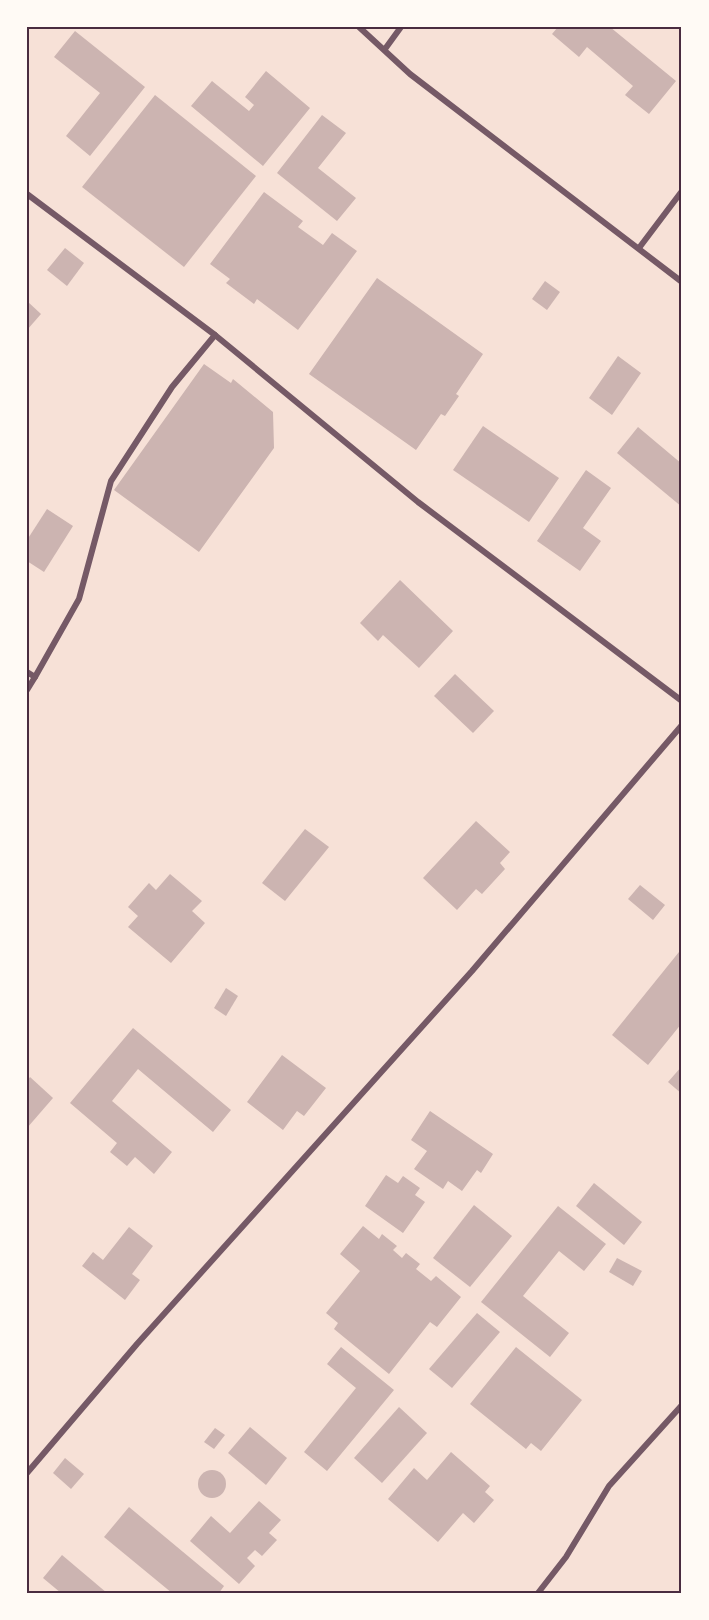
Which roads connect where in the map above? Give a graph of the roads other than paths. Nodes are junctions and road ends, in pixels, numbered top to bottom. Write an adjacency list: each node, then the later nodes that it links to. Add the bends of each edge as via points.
1 (359, 27): 3 (street)
2 (401, 27): 3 (street)
3 (385, 49): 6 (street, via 410,74)
4 (682, 191): 6 (street)
5 (27, 194): 8 (street)
6 (639, 248): 7 (street)
7 (682, 282)
8 (214, 335): 10 (street, via 172,387 111,481 79,598); 12 (street, via 418,502)
9 (27, 672): 10 (street)
10 (35, 677): 11 (street)
11 (27, 690)
12 (682, 701)
13 (682, 725): 15 (street, via 471,971 137,1344)
14 (682, 1405): 16 (street, via 609,1486 566,1557)
15 (27, 1473)
16 (538, 1593)

